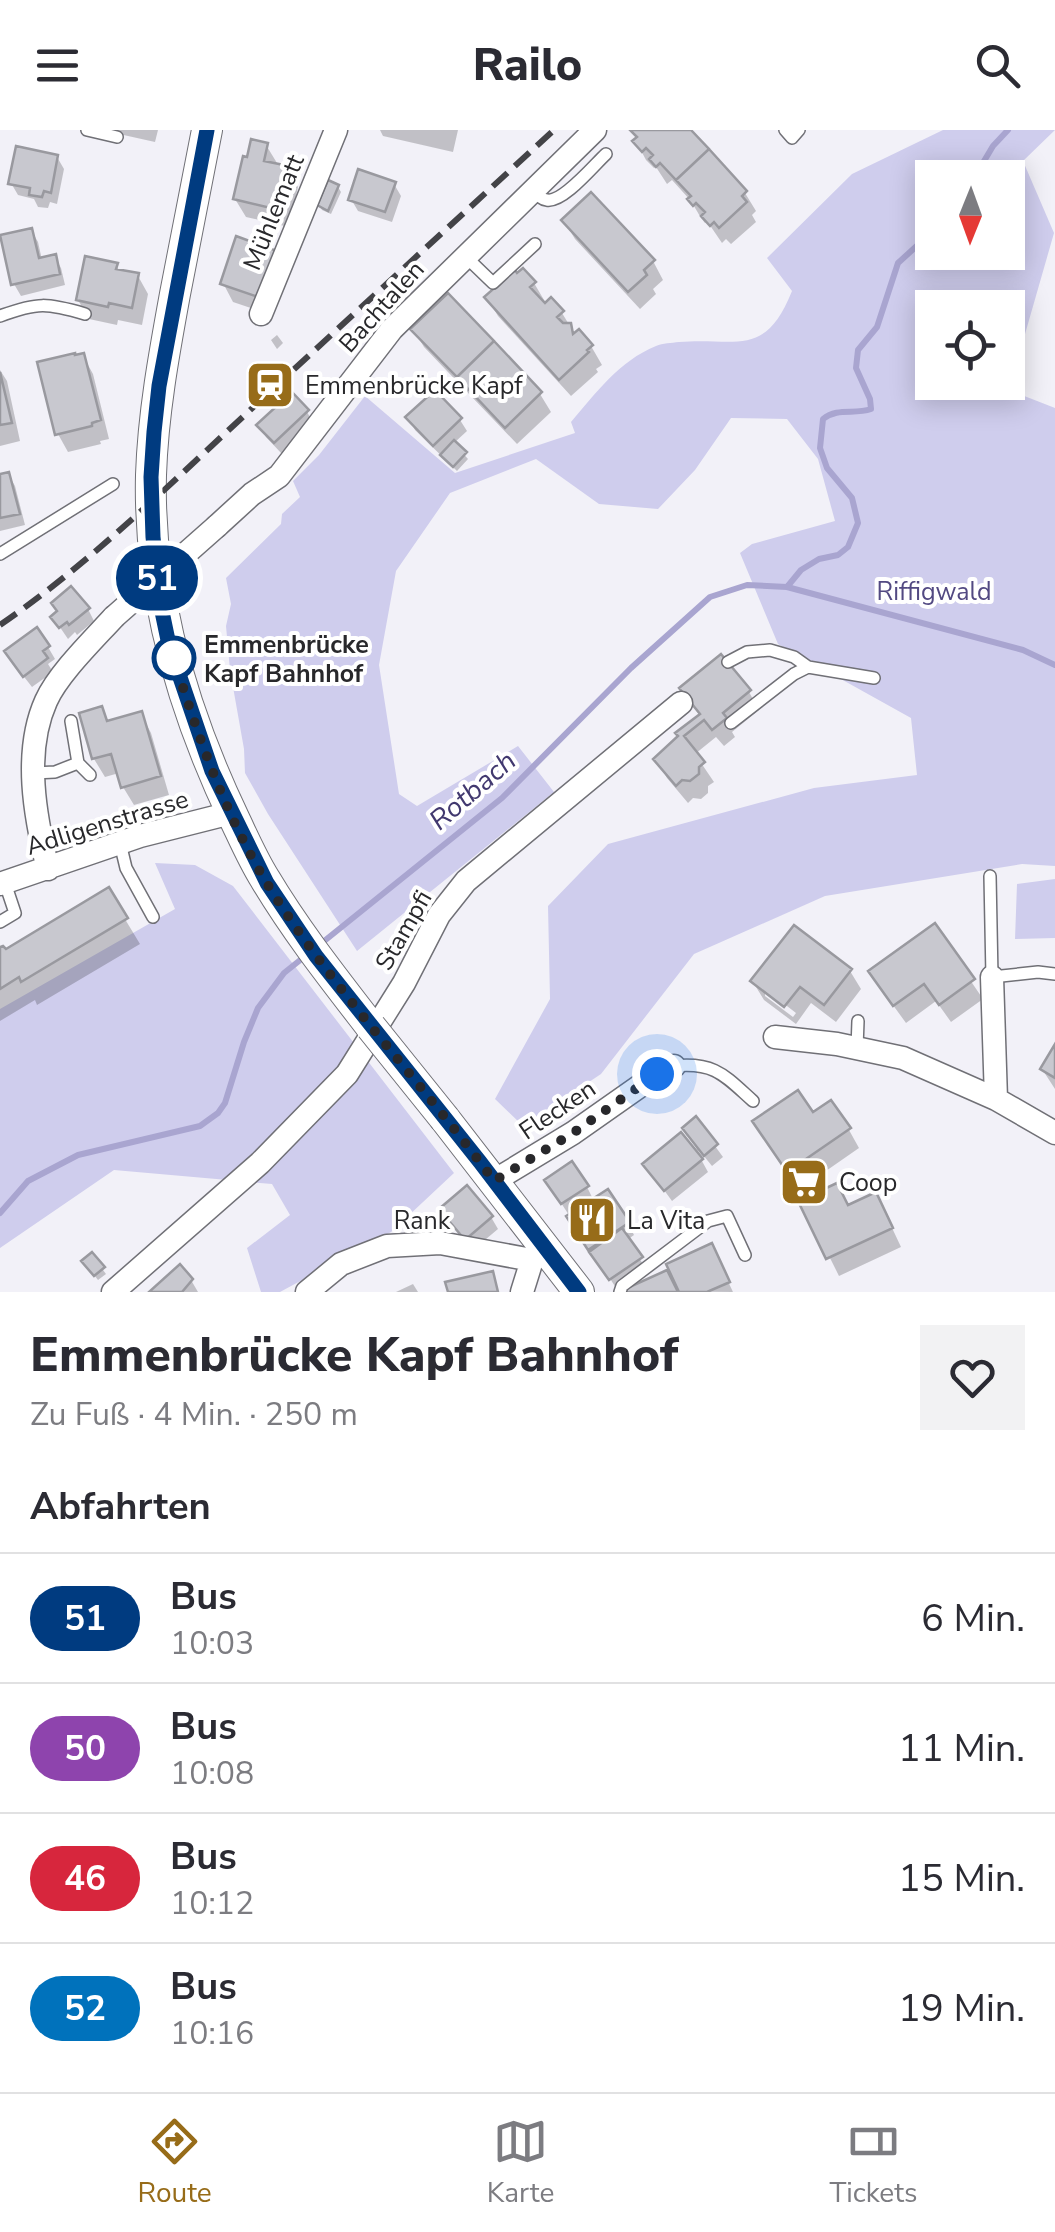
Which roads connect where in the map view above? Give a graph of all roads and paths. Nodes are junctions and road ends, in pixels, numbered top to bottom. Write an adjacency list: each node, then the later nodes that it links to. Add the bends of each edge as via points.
1 (87, 130): 7 (lane)
2 (206, 130): 26 (main road, via 159,386 151,479 156,572 169,645)
3 (336, 130): 13 (street, Mühlematt)
4 (595, 130): 9 (street, Bachtalen)
5 (785, 130): 6 (lane, via 792,138)
6 (799, 130)
7 (117, 136)
8 (606, 154): 9 (lane, via 561,198 550,201)
9 (534, 190): 11 (street, Bachtalen)
10 (534, 244): 11 (lane, via 493,283)
11 (464, 256): 24 (street, Bachtalen, bridge, via 390,330 279,476 114,617 76,658 47,698 36,731)
12 (85, 314): 14 (lane, via 50,304)
13 (261, 314)
14 (0, 316)
15 (114, 484): 16 (lane)
16 (0, 554)
17 (728, 662): 18 (lane, via 770,650)
18 (808, 667): 19 (lane); 22 (lane)
19 (874, 678)
20 (684, 701): 45 (street, Stampfi, via 466,880 347,1074 260,1162)
21 (71, 722): 23 (lane)
22 (731, 723)
23 (78, 763): 24 (lane); 25 (lane)
24 (34, 774): 28 (street, Bachtalen)
25 (90, 775)
26 (231, 813): 27 (street, Adligenstrasse); 42 (main road, bridge, via 316,956)
27 (120, 843): 28 (street, Adligenstrasse); 31 (lane)
28 (48, 869): 30 (street, Adligenstrasse)
29 (990, 876): 34 (lane)
30 (2, 884): 32 (lane, via 16,913)
31 (153, 918)
32 (0, 922)
33 (1055, 974): 34 (lane)
34 (992, 978): 39 (street)
35 (858, 1020): 37 (lane)
36 (775, 1037): 37 (street)
37 (857, 1048): 39 (street, via 902,1058)
38 (674, 1066): 40 (lane, Flecken, via 720,1072); 42 (street, Flecken, via 573,1133)
39 (996, 1099): 41 (street)
40 (753, 1101)
41 (1055, 1133)
42 (487, 1172): 44 (main road)
43 (745, 1255): 49 (lane, via 727,1216 721,1216)
44 (540, 1256): 46 (street, Rank, via 440,1243 388,1246 341,1264); 47 (street); 48 (main road)
45 (113, 1292)
46 (307, 1292)
47 (522, 1292)
48 (580, 1292)
49 (620, 1292)

